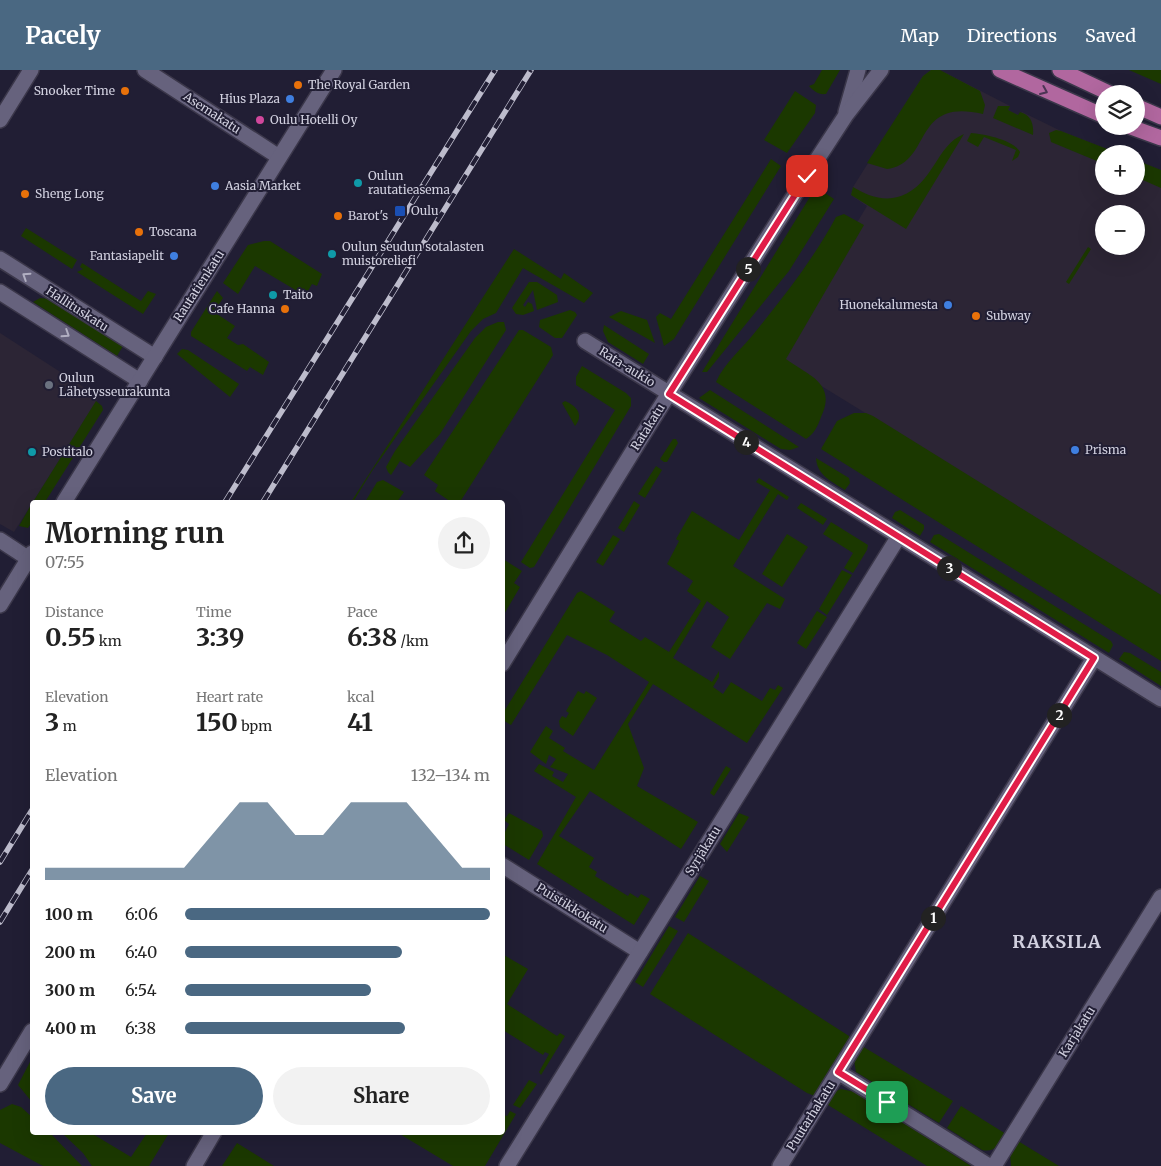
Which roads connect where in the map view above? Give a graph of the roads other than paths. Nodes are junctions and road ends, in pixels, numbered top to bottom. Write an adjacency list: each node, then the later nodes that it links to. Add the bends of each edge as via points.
1 (31, 70): 13 (street)
2 (145, 70): 16 (street, Asemakatu)
3 (334, 70): 16 (street, Rautatienkatu)
4 (858, 70): 11 (street, Ratakatu)
5 (881, 70): 11 (street, Ratakatu)
6 (1000, 70): 10 (main road, one-way to 10)
7 (1060, 70): 8 (main road)
8 (1095, 86)
9 (1145, 110): 12 (main road)
10 (1095, 112)
11 (846, 115): 22 (street, Ratakatu)
12 (1161, 117)
13 (0, 120)
14 (1145, 132): 15 (main road)
15 (1161, 138)
16 (279, 157): 20 (street, Rautatienkatu)
17 (0, 259): 20 (street, Hallituskatu, one-way to 17)
18 (0, 292): 21 (street, one-way to 21)
19 (585, 341): 22 (street, Rata-aukio)
20 (155, 357): 21 (street, Rautatienkatu)
21 (140, 381): 23 (street, Rautatienkatu)
22 (669, 394): 24 (street, Rata-aukio); 30 (street, Ratakatu)
23 (65, 500)
24 (899, 536): 29 (street, Rata-aukio); 34 (street, Syrjäkatu)
25 (0, 540): 26 (street)
26 (30, 555)
27 (30, 558): 28 (street)
28 (0, 605)
29 (1094, 658): 31 (street, Rata-aukio); 36 (street, Puutarhakatu)
30 (505, 659)
31 (1161, 699)
32 (505, 867): 34 (street, Puistikkokatu)
33 (1161, 897): 43 (street, Karjakatu)
34 (640, 952): 40 (street, Syrjäkatu)
35 (30, 1033): 37 (street)
36 (838, 1072): 41 (street, Puutarhakatu); 42 (street)
37 (0, 1084)
38 (212, 1135): 39 (street)
39 (194, 1166)
40 (507, 1166)
41 (780, 1166)
42 (989, 1166)
43 (994, 1166)

